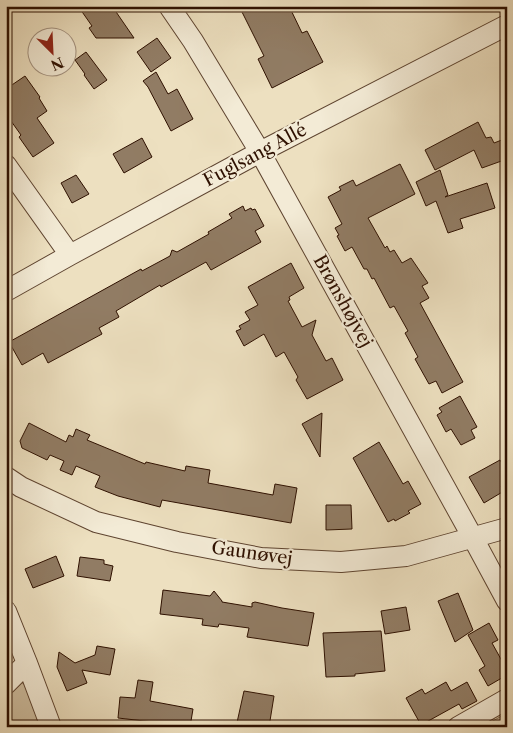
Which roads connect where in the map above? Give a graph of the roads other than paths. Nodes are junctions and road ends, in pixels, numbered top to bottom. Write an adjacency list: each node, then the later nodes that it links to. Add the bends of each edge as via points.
1 (169, 6): 3 (street, Brønshøjvej)
2 (507, 25): 3 (street, Fuglsang Allé)
3 (260, 152): 5 (street, Fuglsang Allé); 9 (street, Brønshøjvej)
4 (6, 165): 5 (street)
5 (70, 255): 6 (street, Fuglsang Allé)
6 (6, 291)
7 (6, 477): 9 (street, Gaunøvej, via 96,522 261,558 341,562 406,556)
8 (507, 528): 9 (street, Gaunøvej)
9 (473, 538): 10 (street, Brønshøjvej)
10 (507, 601)
11 (6, 611): 12 (street)
12 (27, 663): 13 (street); 15 (street)
13 (6, 684)
14 (507, 699): 16 (street)
15 (51, 727)
16 (458, 727)

